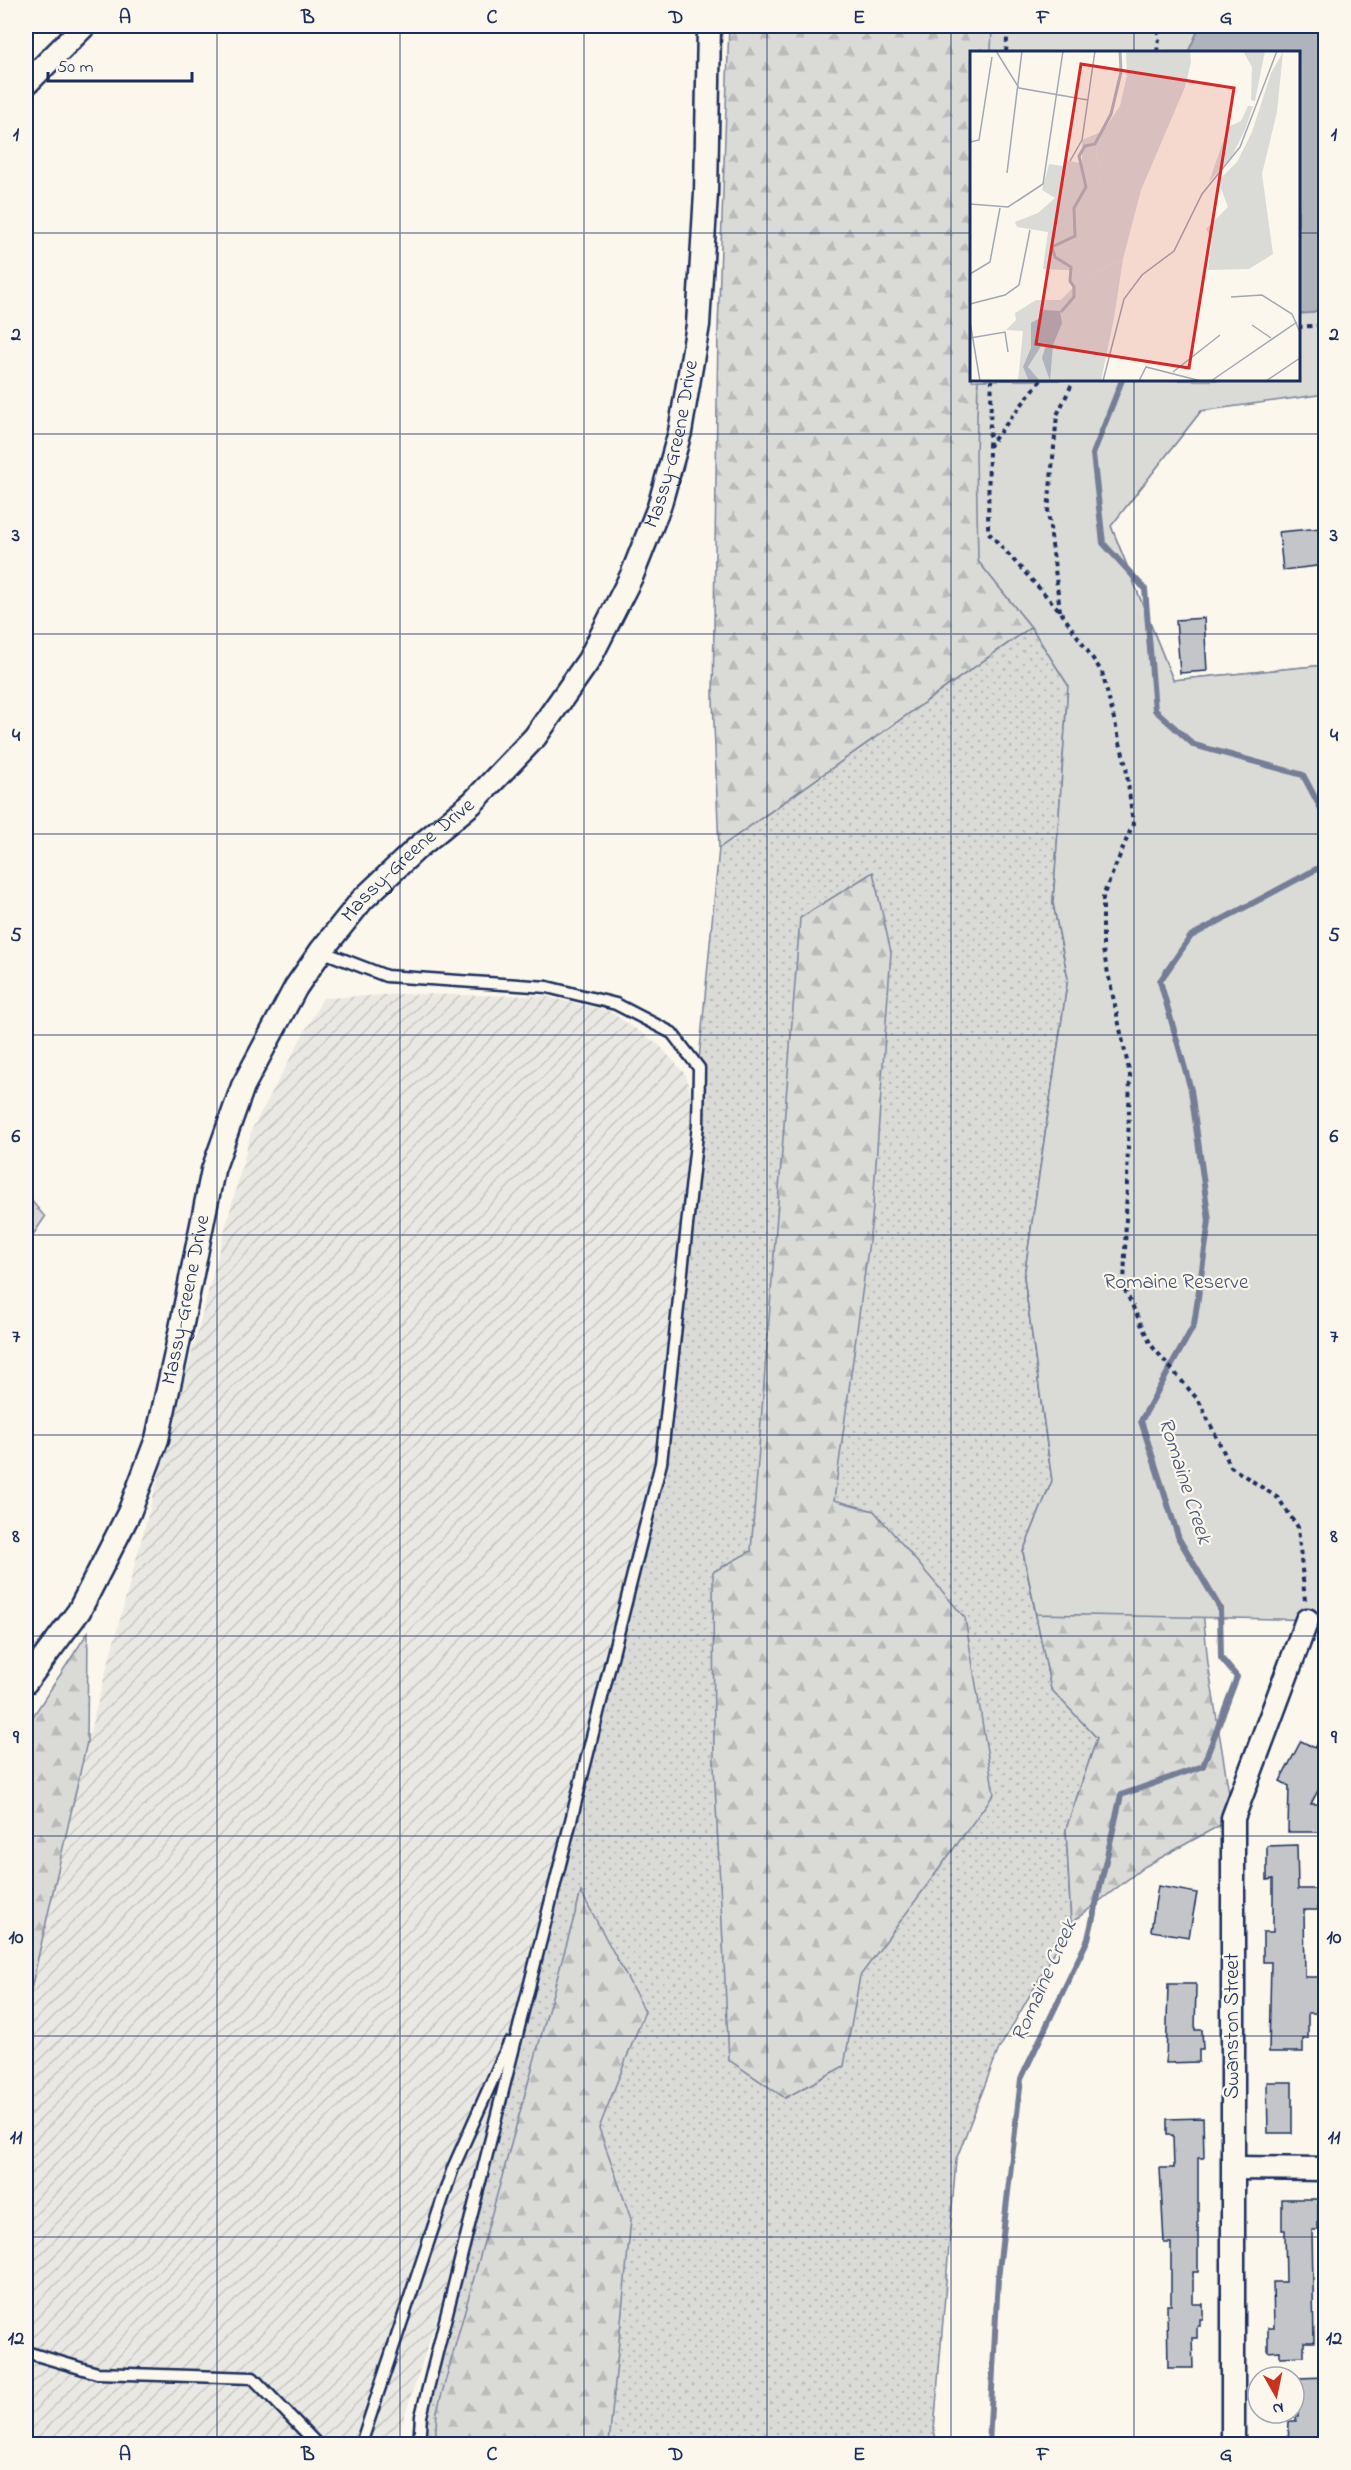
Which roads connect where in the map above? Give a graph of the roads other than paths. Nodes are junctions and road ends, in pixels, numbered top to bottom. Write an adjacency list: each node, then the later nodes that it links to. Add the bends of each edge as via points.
1 (84, 26): 3 (street)
2 (709, 26): 4 (street, Massy-Greene Drive, via 706,194 698,325 680,432 659,507 632,575 589,660 535,737 472,803 362,900)
3 (26, 84)
4 (321, 951): 6 (street, Massy-Greene Drive, via 296,987 243,1086 213,1170 157,1439 129,1513 79,1611); 7 (lane, via 386,976 547,987 616,1004 672,1034 699,1068 698,1125 662,1463)
5 (1307, 1620): 8 (street, Swanston Street, via 1233,1818)
6 (26, 1682)
7 (521, 2014): 12 (lane, via 453,2168); 13 (lane, via 421,2416)
8 (1234, 2168): 9 (street); 14 (street, Swanston Street)
9 (1326, 2169)
10 (26, 2352): 11 (lane, via 97,2373 254,2378)
11 (317, 2445)
12 (361, 2445)
13 (419, 2445)
14 (1233, 2445)

